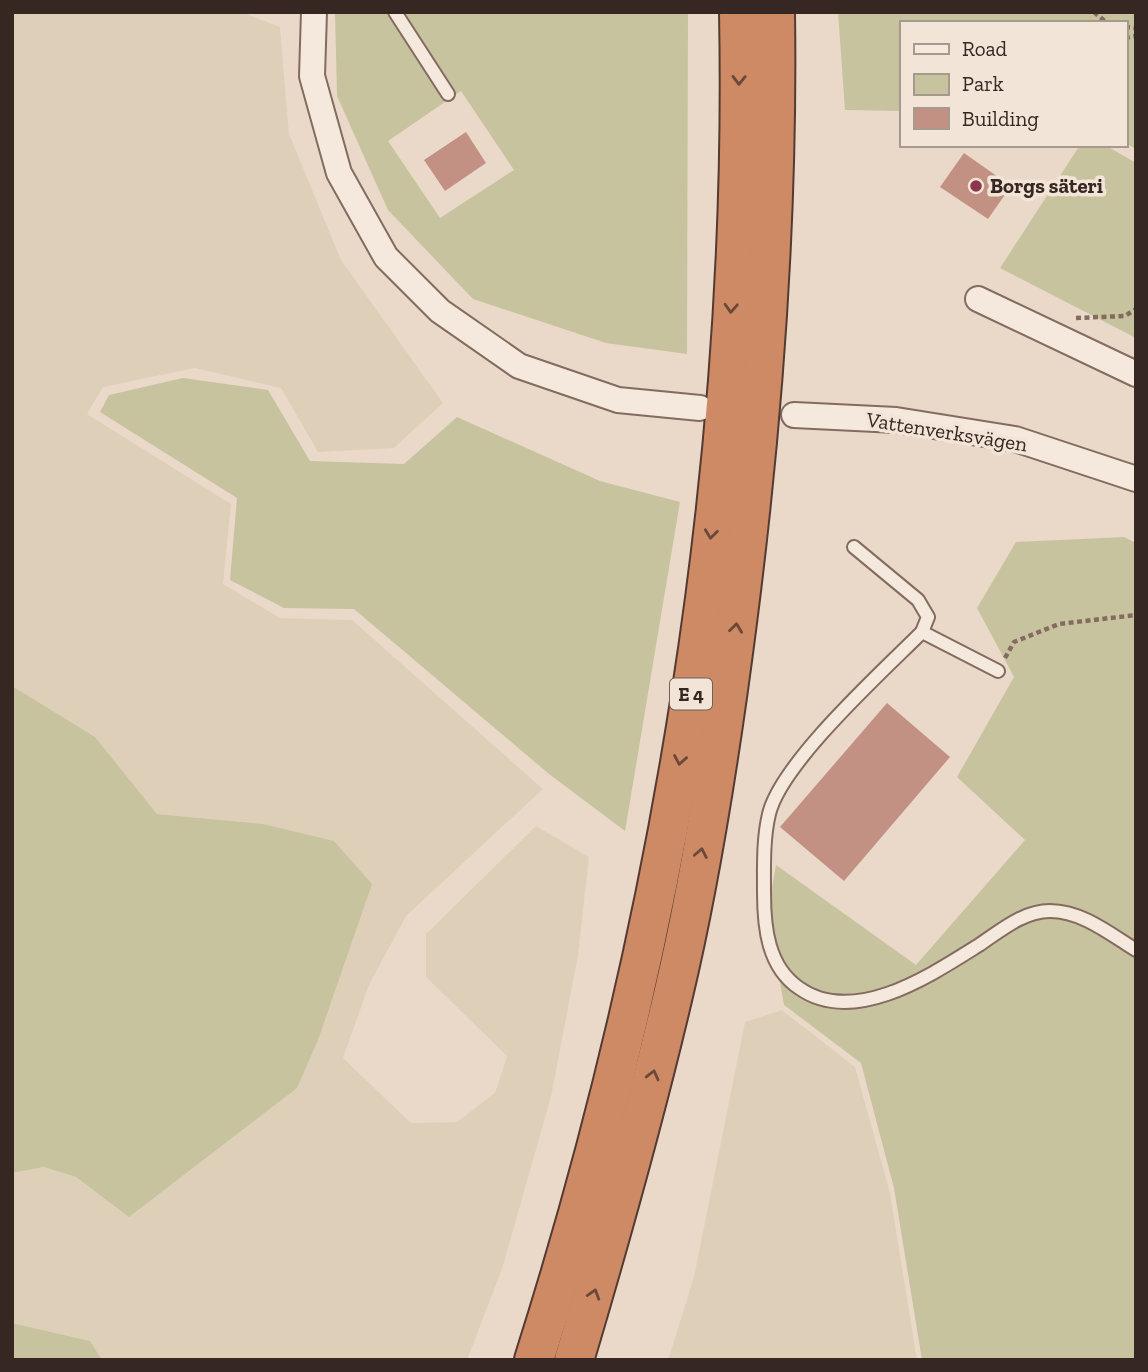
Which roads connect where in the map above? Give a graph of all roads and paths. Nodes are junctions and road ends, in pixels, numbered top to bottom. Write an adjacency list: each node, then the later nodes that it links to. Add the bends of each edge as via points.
1 (314, 12): 10 (street, via 312,76 339,173 386,257 440,311 519,366 618,400)
2 (396, 12): 5 (lane)
3 (739, 12): 18 (highway, E 4, one-way to 18, via 738,175 729,332 719,469 690,701 645,951 573,1235)
4 (775, 12): 19 (highway, E 4, one-way to 4, via 674,993 726,711 756,479 774,176)
5 (448, 94)
6 (978, 299): 8 (street)
7 (1136, 309): 8 (path, via 1125,316 1063,317)
8 (1049, 333): 9 (street)
9 (1136, 374)
10 (700, 408)
11 (794, 415): 12 (street, Vattenverksvägen, via 897,420 1015,439)
12 (1136, 479)
13 (854, 547): 15 (lane, via 918,600 928,617)
14 (1136, 615): 16 (path, via 1059,624 1014,642)
15 (922, 632): 16 (lane); 17 (lane, via 794,764 769,812 764,921 775,962 791,983 814,999 837,1002 878,997 911,984 1011,923 1048,911 1074,914)
16 (998, 671)
17 (1136, 950)
18 (534, 1360)
19 (574, 1360)

